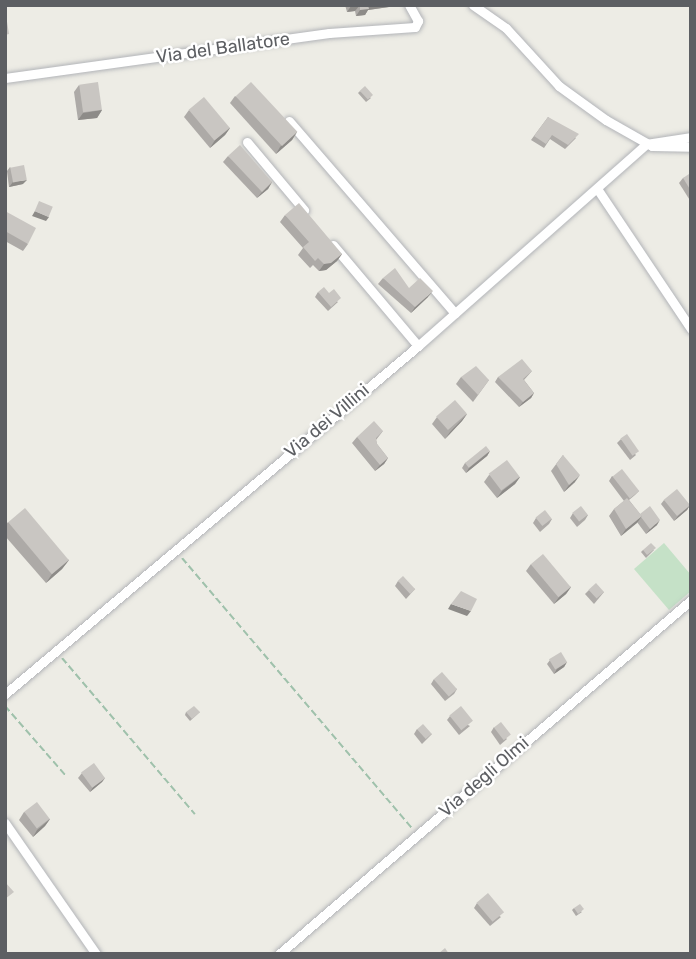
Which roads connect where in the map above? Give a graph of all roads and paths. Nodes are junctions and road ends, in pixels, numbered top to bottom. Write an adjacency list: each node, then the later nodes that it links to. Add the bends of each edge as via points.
1 (409, 5): 3 (street, Via del Ballatore, via 418,21 415,27 328,33)
2 (472, 5): 7 (street, via 506,28 571,96)
3 (5, 78)
4 (289, 121): 12 (street)
5 (691, 137): 7 (street)
6 (247, 142): 10 (street)
7 (646, 144): 8 (street); 9 (street, Via dei Villini)
8 (691, 148)
9 (598, 190): 12 (street, Via dei Villini); 13 (street)
10 (310, 217)
11 (328, 239): 14 (street)
12 (455, 313): 14 (street, Via dei Villini)
13 (691, 329)
14 (418, 345): 15 (street, Via dei Villini)
15 (174, 550): 17 (street, Via dei Villini); 23 (path)
16 (691, 600): 23 (street, Via degli Olmi)
17 (56, 650): 18 (street, Via dei Villini); 21 (path)
18 (5, 694)
19 (5, 706): 20 (path)
20 (66, 777)
21 (195, 814)
22 (5, 823): 24 (street)
23 (417, 834): 25 (street, Via degli Olmi)
24 (96, 954)
25 (279, 954)

